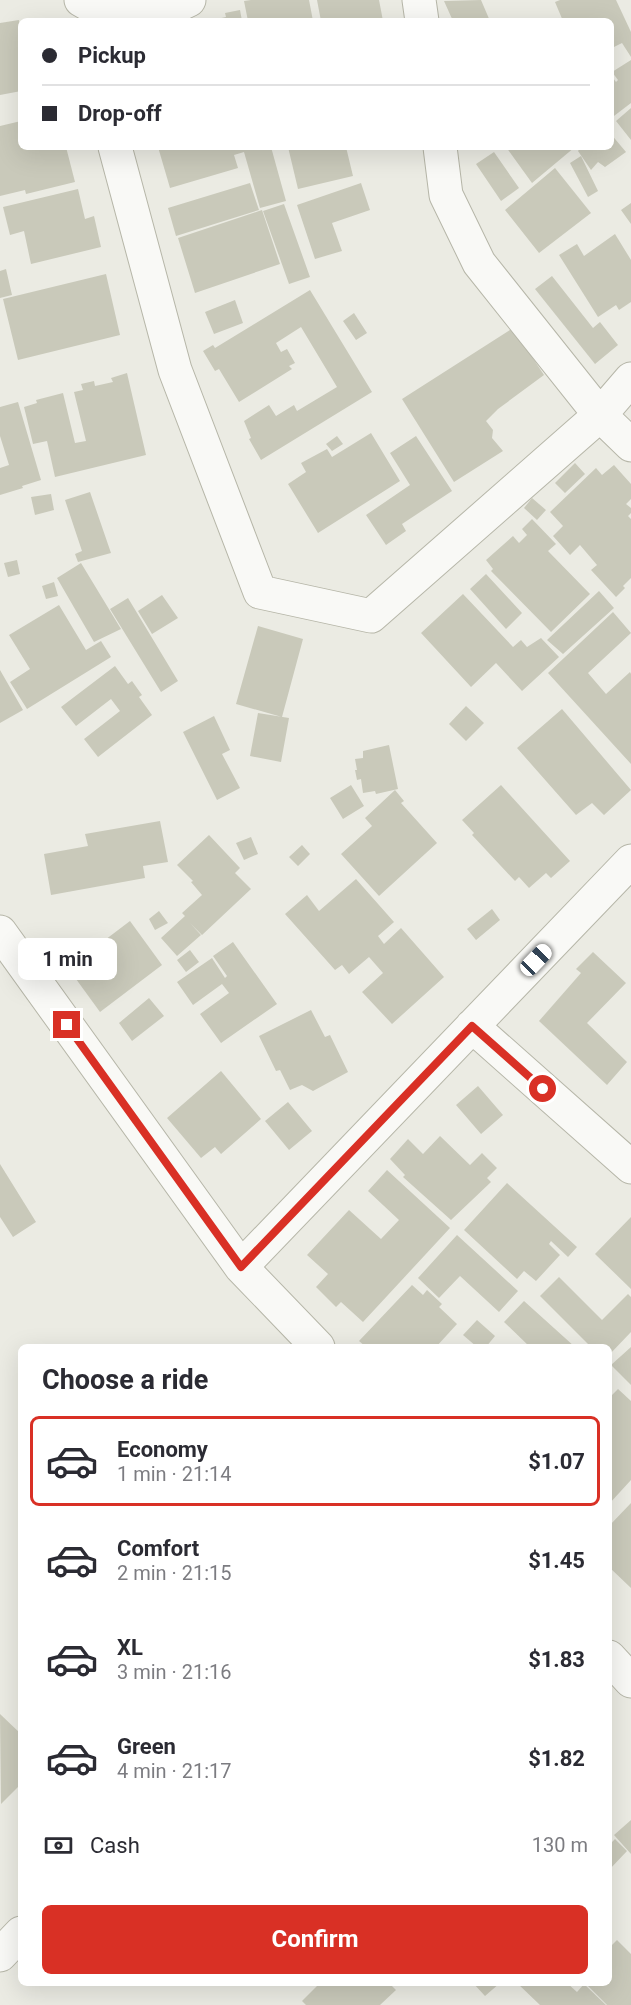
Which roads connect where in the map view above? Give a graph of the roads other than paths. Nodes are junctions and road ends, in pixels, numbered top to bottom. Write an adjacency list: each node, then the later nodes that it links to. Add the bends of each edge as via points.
1 (68, 0): 5 (street)
2 (81, 0): 4 (street, via 133,16)
3 (419, 0): 6 (street)
4 (177, 9)
5 (74, 18)
6 (422, 18)
7 (116, 150): 10 (street, via 175,370 260,592 371,616)
8 (440, 150): 10 (street, via 446,195 479,263)
9 (631, 379): 10 (street)
10 (600, 415): 11 (street)
11 (631, 446)
12 (631, 861): 14 (street)
13 (0, 932): 16 (street)
14 (472, 1026): 15 (street); 16 (street)
15 (631, 1167)
16 (241, 1267): 17 (street)
17 (296, 1334): 18 (street)
18 (313, 1344)
19 (612, 1660): 20 (street)
20 (631, 1681)
21 (18, 1937): 22 (street)
22 (0, 1954)

